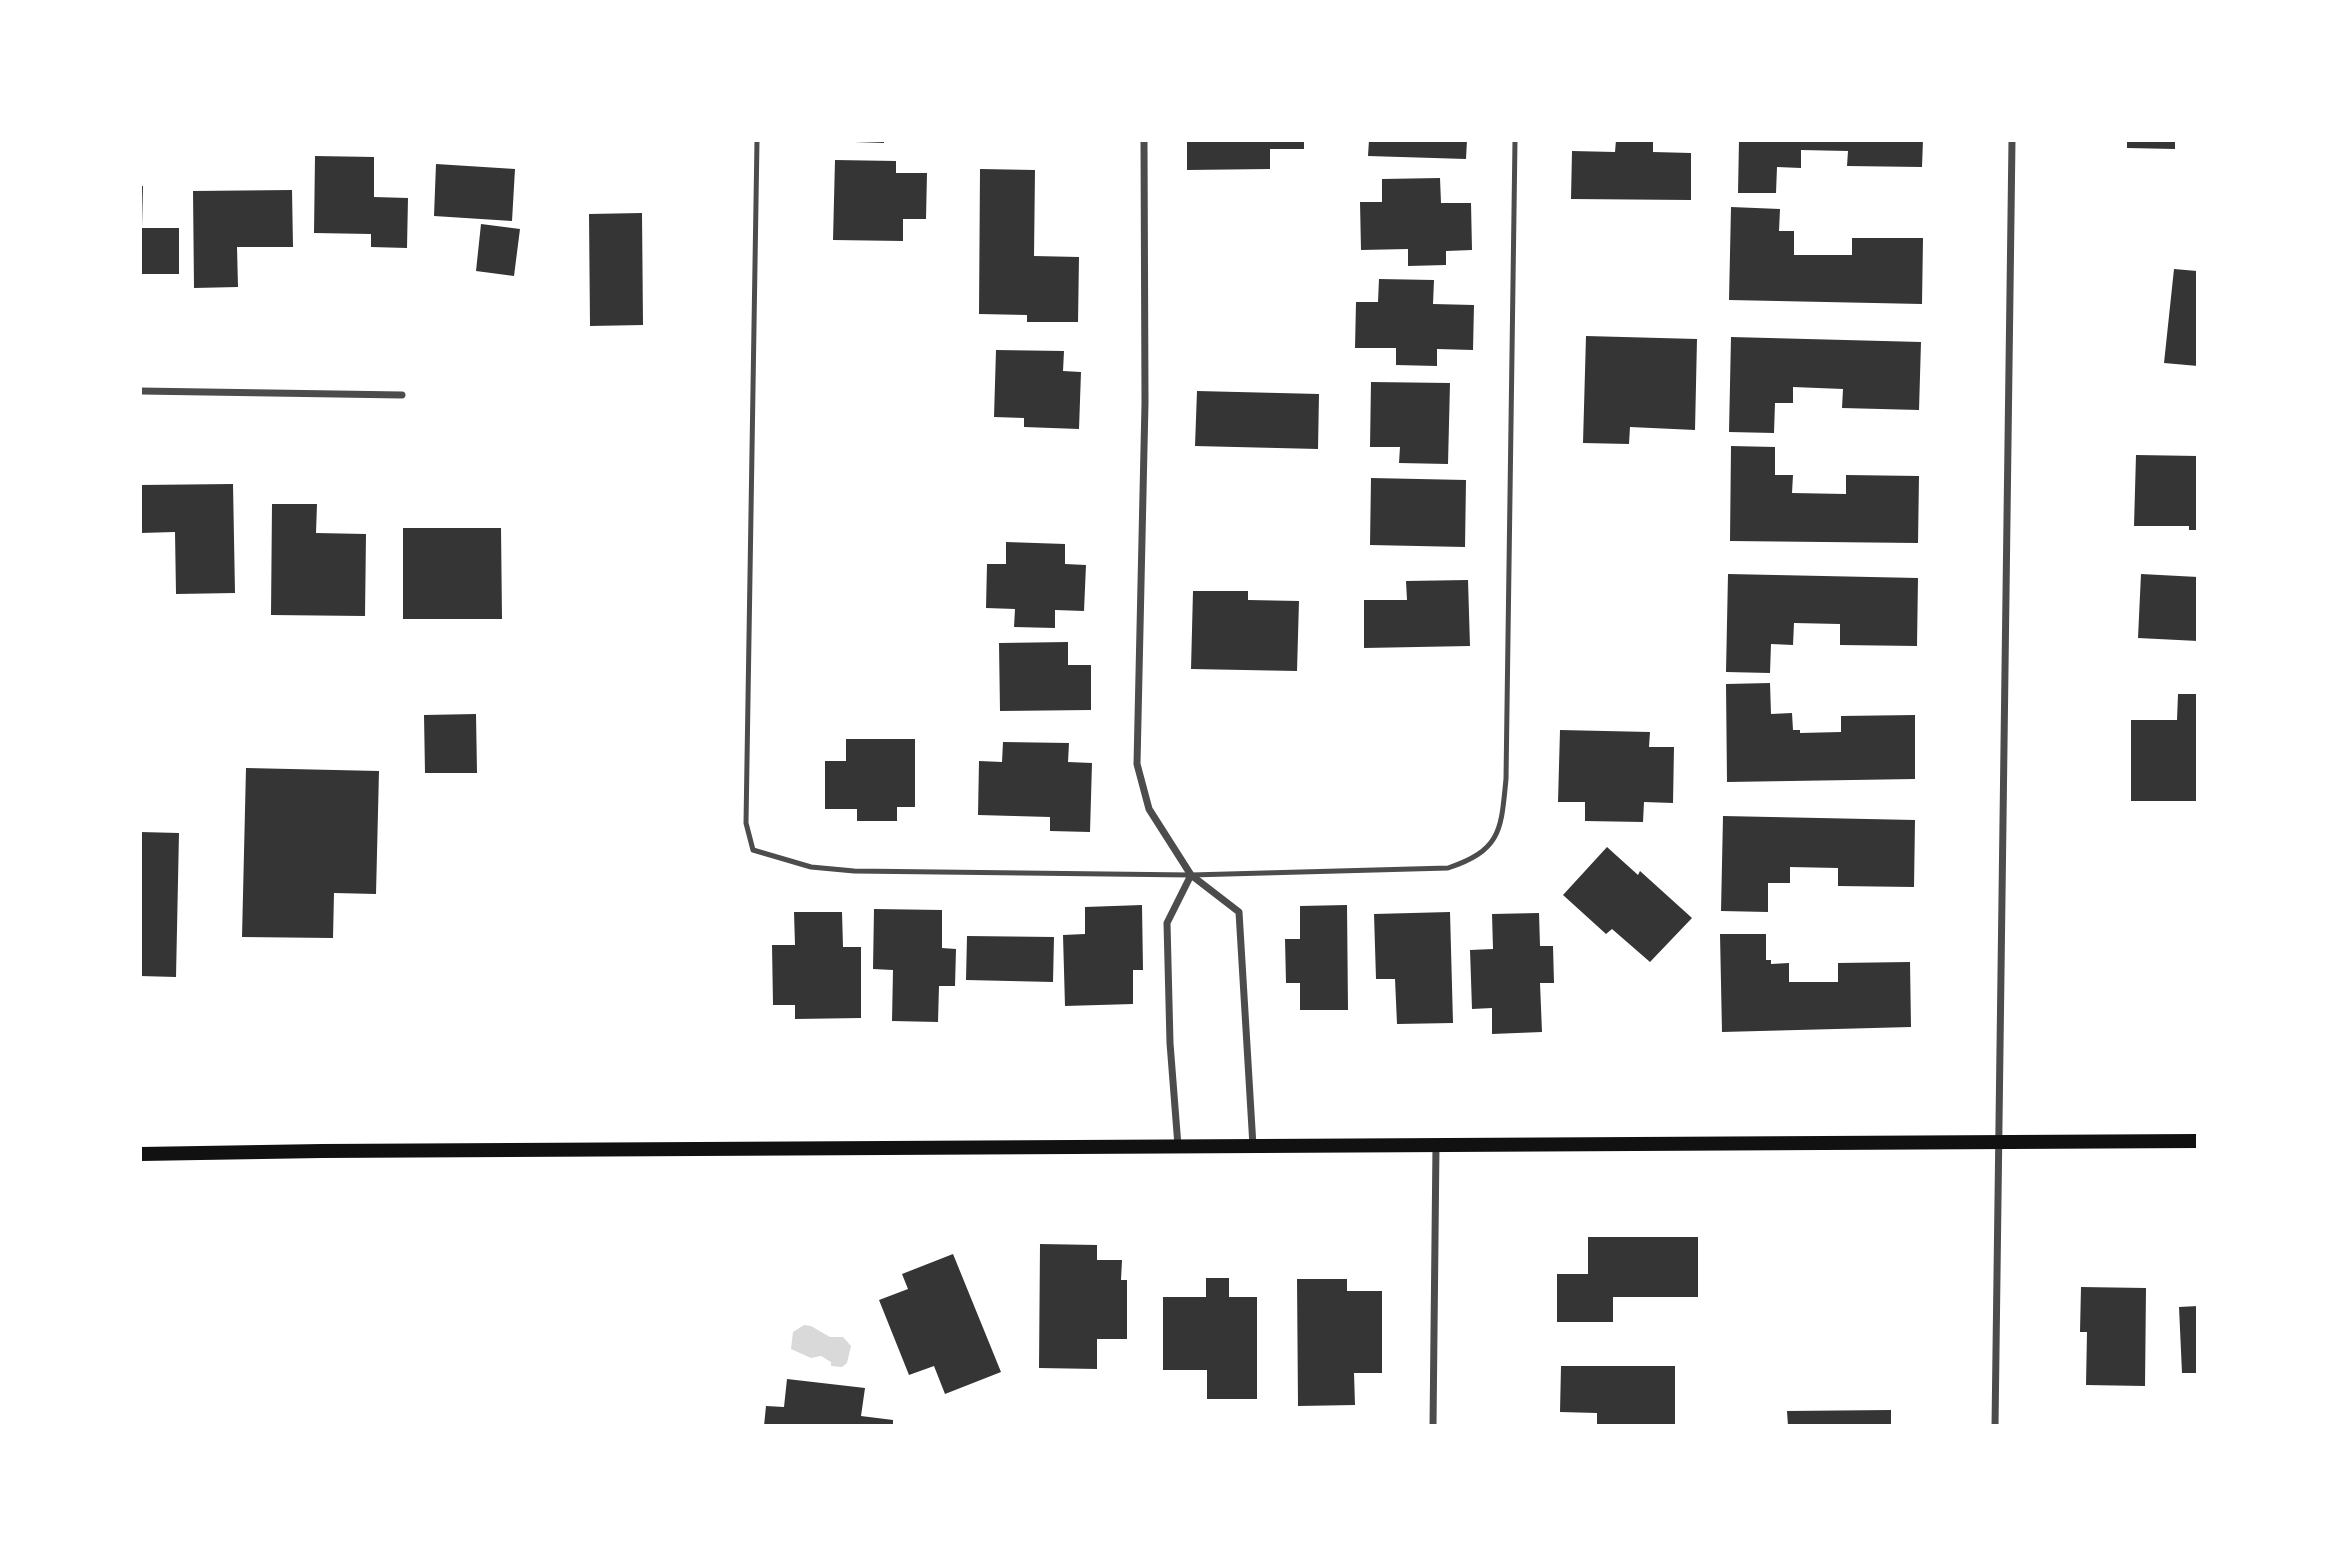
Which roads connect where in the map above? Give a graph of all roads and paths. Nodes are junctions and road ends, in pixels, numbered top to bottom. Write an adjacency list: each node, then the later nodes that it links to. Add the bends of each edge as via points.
1 (757, 140): 7 (lane, via 746,823 753,850 811,866 854,871)
2 (1144, 140): 7 (street, via 1145,403 1137,764 1149,809)
3 (1515, 140): 7 (lane, via 1506,779 1497,833 1472,860 1448,868)
4 (2012, 140): 9 (street)
5 (140, 391): 6 (street)
6 (402, 395)
7 (1191, 875): 11 (street, via 1239,912); 12 (street, via 1167,923)
8 (2198, 1141): 9 (main road)
9 (1998, 1142): 10 (main road); 15 (street)
10 (1436, 1145): 11 (main road); 14 (street)
11 (1252, 1146): 12 (main road)
12 (1178, 1147): 13 (main road)
13 (140, 1154)
14 (1433, 1426)
15 (1995, 1426)

